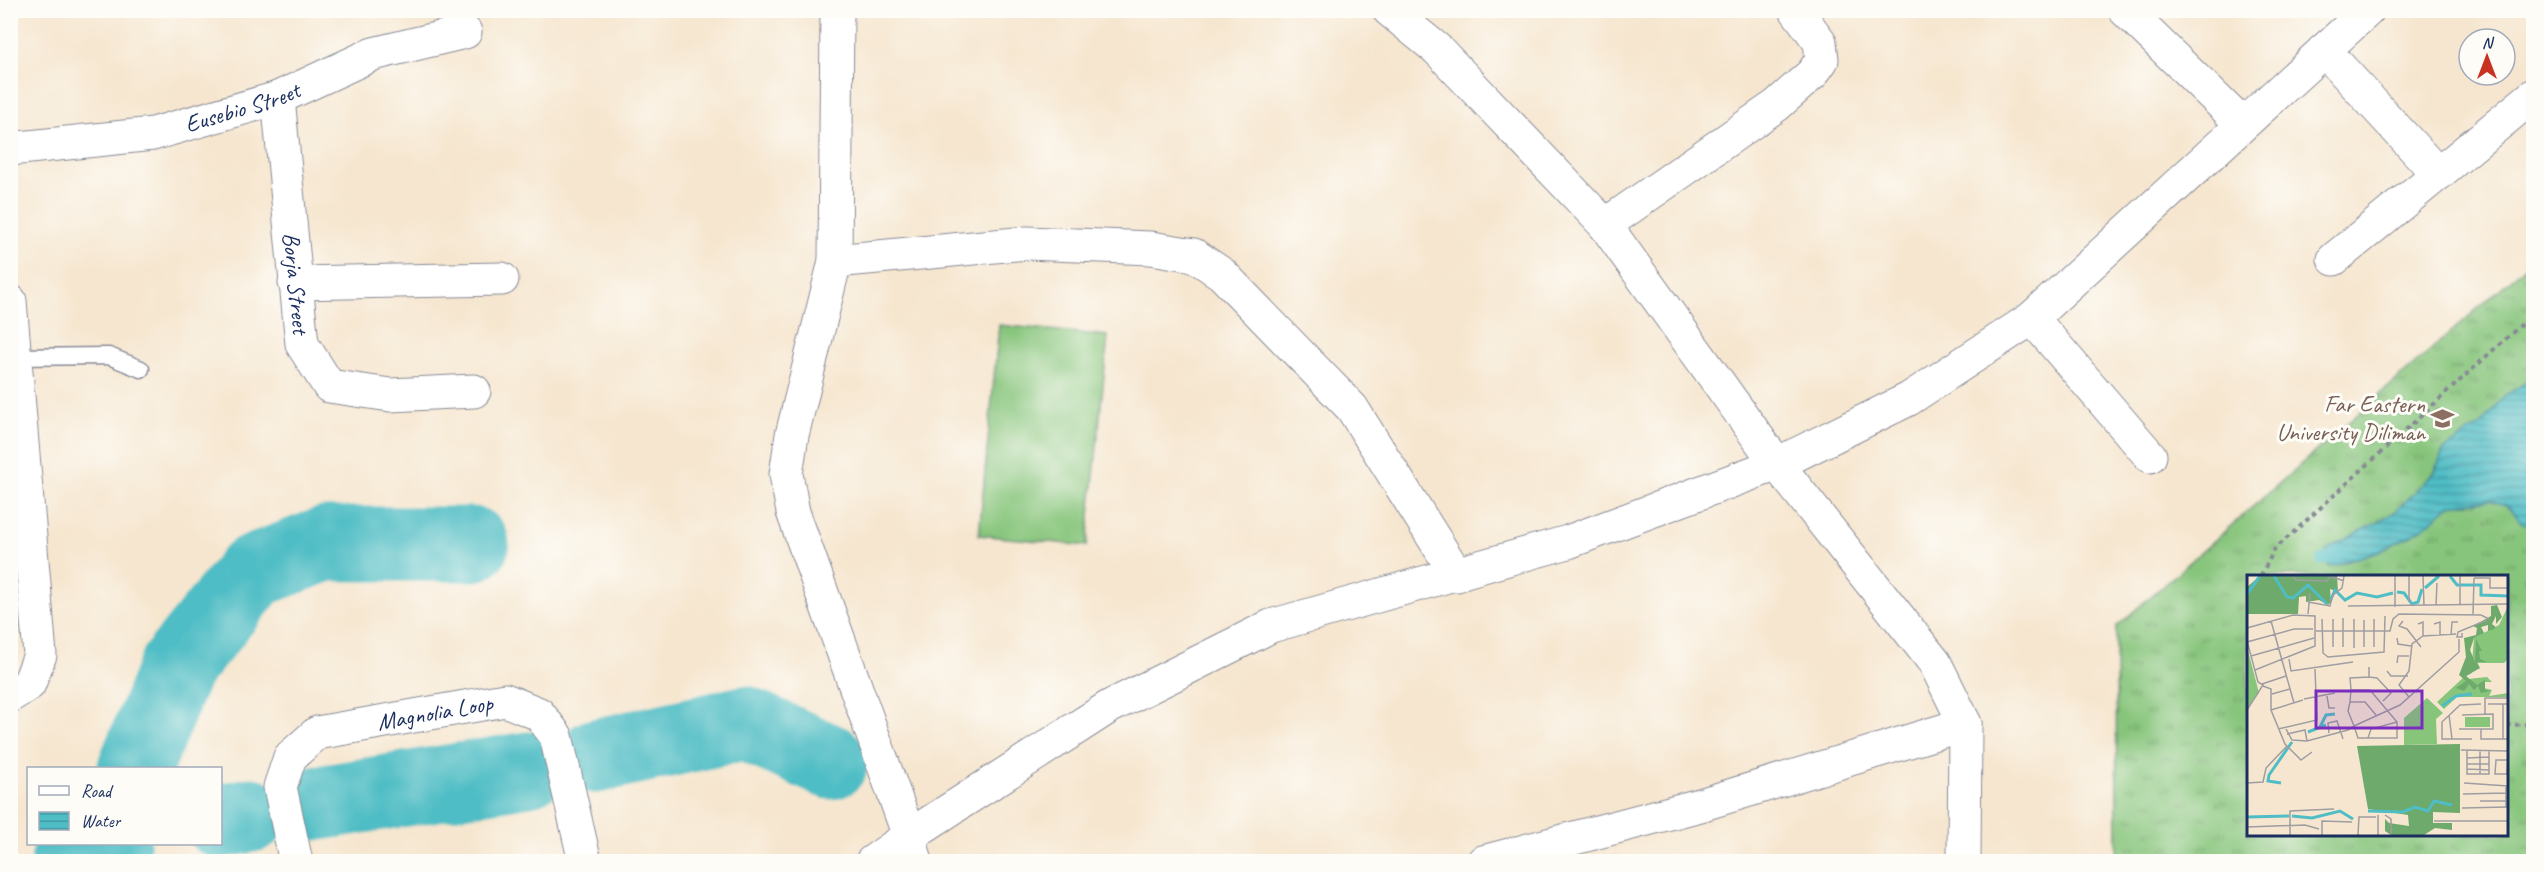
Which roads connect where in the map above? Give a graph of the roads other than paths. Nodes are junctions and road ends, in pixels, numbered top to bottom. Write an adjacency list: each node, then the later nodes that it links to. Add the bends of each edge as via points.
1 (837, 10): 15 (street)
2 (1389, 10): 13 (street, via 1438,50)
3 (1796, 10): 13 (street, via 1820,42 1822,60 1812,74 1777,105)
4 (2126, 10): 10 (street)
5 (2368, 10): 7 (street)
6 (465, 32): 9 (street, Eusebio Street, via 373,54)
7 (2324, 50): 10 (street); 12 (street)
8 (2534, 95): 12 (street)
9 (278, 98): 11 (street, Eusebio Street, via 153,134); 17 (street, Borja Street)
10 (2242, 124): 19 (street)
11 (10, 149)
12 (2438, 174): 14 (street)
13 (1605, 225): 24 (street)
14 (2334, 259)
15 (835, 261): 25 (street, via 1027,243 1151,248 1194,255 1222,274 1352,408); 28 (street, via 786,474 793,512)
16 (502, 279): 17 (street)
17 (295, 283): 22 (street, Borja Street, via 302,344 329,386 390,394)
18 (10, 301): 20 (street)
19 (2032, 318): 23 (street); 24 (street, via 1909,399)
20 (13, 357): 21 (lane, via 109,356); 26 (street, via 40,655 29,684)
21 (141, 369)
22 (474, 391)
23 (2150, 456)
24 (1777, 464): 25 (street, via 1568,542); 27 (street, via 1935,663)
25 (1457, 575): 28 (street, via 1271,626 1109,707)
26 (10, 696)
27 (1965, 724): 32 (street, via 1700,805); 33 (street)
28 (913, 849): 31 (street)
29 (296, 861): 30 (street, Magnolia Loop, via 280,787 290,757 317,733 505,700 539,714 556,736)
30 (585, 861)
31 (872, 861)
32 (1483, 861)
33 (1964, 861)

